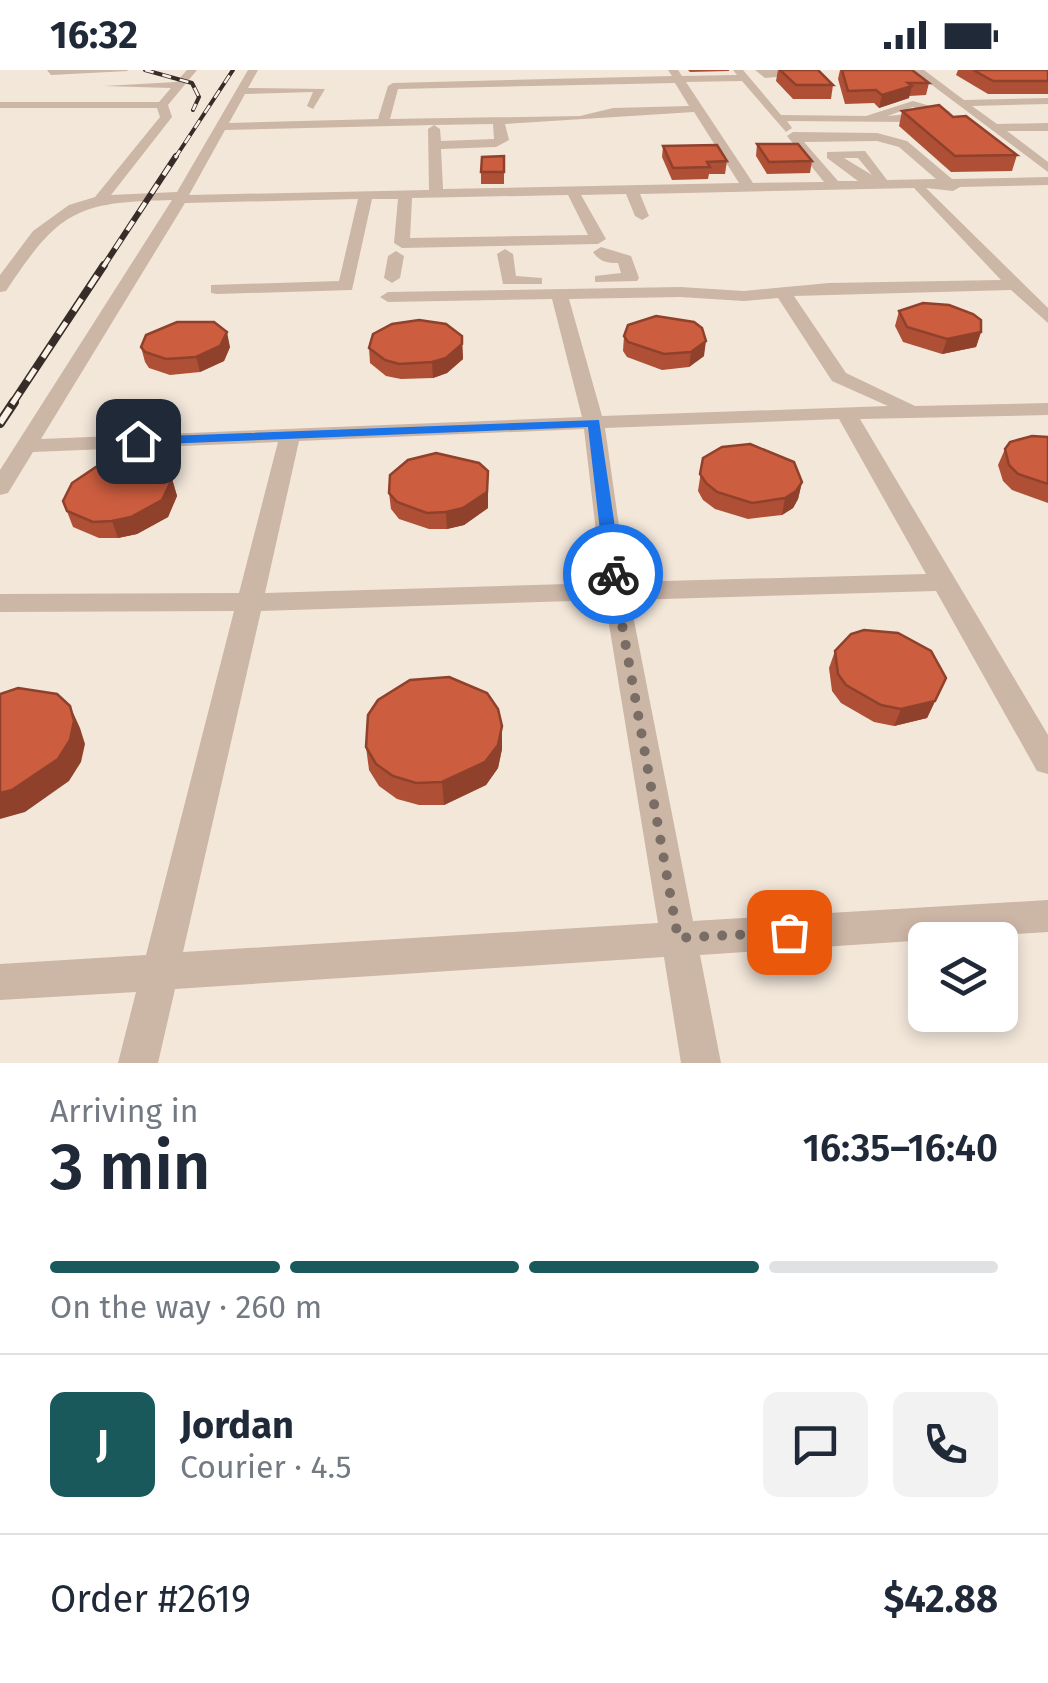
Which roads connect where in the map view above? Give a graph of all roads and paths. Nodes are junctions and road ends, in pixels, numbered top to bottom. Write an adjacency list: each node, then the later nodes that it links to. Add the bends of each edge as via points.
1 (192, 70): 12 (lane)
2 (253, 70): 14 (lane)
3 (760, 70): 6 (lane)
4 (51, 72): 5 (lane)
5 (99, 72): 11 (lane, via 123,72); 11 (lane, via 86,84)
6 (790, 72)
7 (676, 74): 8 (lane); 13 (lane); 32 (lane)
8 (742, 74): 35 (lane)
9 (922, 74): 20 (lane); 21 (lane, via 950,77)
10 (455, 75): 13 (lane); 33 (lane, via 393,86)
11 (111, 85): 12 (lane); 24 (lane)
12 (180, 85): 25 (lane)
13 (510, 90): 37 (lane)
14 (240, 91): 31 (lane, via 320,89); 41 (lane, via 237,107)
15 (281, 94): 29 (lane)
16 (0, 101): 24 (lane)
17 (1021, 101): 22 (lane); 23 (lane); 42 (lane)
18 (790, 102): 36 (lane)
19 (820, 102): 34 (lane)
20 (961, 102): 21 (lane); 44 (lane)
21 (984, 102): 22 (lane); 43 (lane)
22 (1005, 102): 42 (lane)
23 (1046, 102)
24 (92, 104): 25 (lane)
25 (162, 105): 62 (lane, via 166,117)
26 (336, 105): 27 (lane); 31 (lane); 33 (lane)
27 (353, 105)
28 (370, 105): 33 (lane)
29 (274, 106)
30 (294, 106): 31 (lane)
31 (314, 106)
32 (697, 109): 37 (lane); 54 (lane)
33 (385, 114): 40 (lane); 41 (lane)
34 (835, 117): 36 (lane); 38 (lane)
35 (778, 118): 36 (lane); 46 (lane)
36 (804, 118)
37 (498, 120): 40 (lane); 48 (lane, via 503,140 496,143)
38 (866, 121): 38 (lane, via 933,116 945,112 913,104); 47 (lane, via 807,126)
39 (966, 121): 45 (lane)
40 (434, 123): 48 (lane)
41 (219, 126): 63 (lane)
42 (1047, 126): 43 (lane)
43 (1019, 128): 44 (lane); 49 (lane)
44 (996, 129): 45 (lane); 50 (lane)
45 (979, 131): 50 (lane)
46 (793, 136): 47 (lane); 53 (lane)
47 (818, 138): 52 (lane, via 876,137 903,144)
48 (435, 145): 60 (lane)
49 (1048, 148)
50 (1047, 179): 52 (lane)
51 (872, 185): 52 (lane); 53 (lane); 55 (lane); 64 (lane)
52 (952, 186): 55 (lane)
53 (836, 188): 54 (lane)
54 (750, 189): 56 (lane)
55 (920, 189): 64 (lane)
56 (638, 191): 57 (lane, via 637,176 618,176 544,177); 58 (lane); 65 (lane)
57 (542, 192): 58 (lane); 60 (lane)
58 (573, 192): 66 (lane)
59 (405, 194): 60 (lane); 61 (lane); 67 (lane)
60 (436, 194)
61 (366, 195): 63 (lane); 71 (lane, via 346,286)
62 (102, 198): 63 (lane); 70 (lane, via 47,222)
63 (180, 198): 80 (lane)
64 (936, 205): 69 (lane)
65 (642, 216)
66 (599, 246): 67 (lane); 68 (lane); 68 (lane, via 608,258 625,259 631,278 509,281)
67 (399, 249): 68 (lane); 73 (lane, via 390,288)
68 (504, 254)
69 (1016, 285): 72 (lane); 74 (lane)
70 (0, 287)
71 (218, 289)
72 (783, 292): 73 (lane); 76 (lane, via 839,378)
73 (558, 294): 78 (lane)
74 (1048, 318)
75 (1048, 409): 76 (lane)
76 (916, 412): 77 (lane)
77 (846, 413): 78 (lane); 82 (lane)
78 (594, 423): 79 (lane); 83 (lane)
79 (290, 434): 80 (lane); 84 (lane)
80 (25, 446): 81 (lane)
81 (0, 488)
82 (944, 582): 83 (lane); 86 (lane)
83 (616, 592): 84 (lane); 88 (lane)
84 (250, 602): 85 (lane); 89 (lane)
85 (0, 603)
86 (1048, 762)
87 (1048, 916): 88 (lane)
88 (678, 938): 89 (lane); 92 (lane)
89 (160, 971): 90 (lane); 91 (lane)
90 (0, 982)
91 (138, 1063)
92 (701, 1063)

